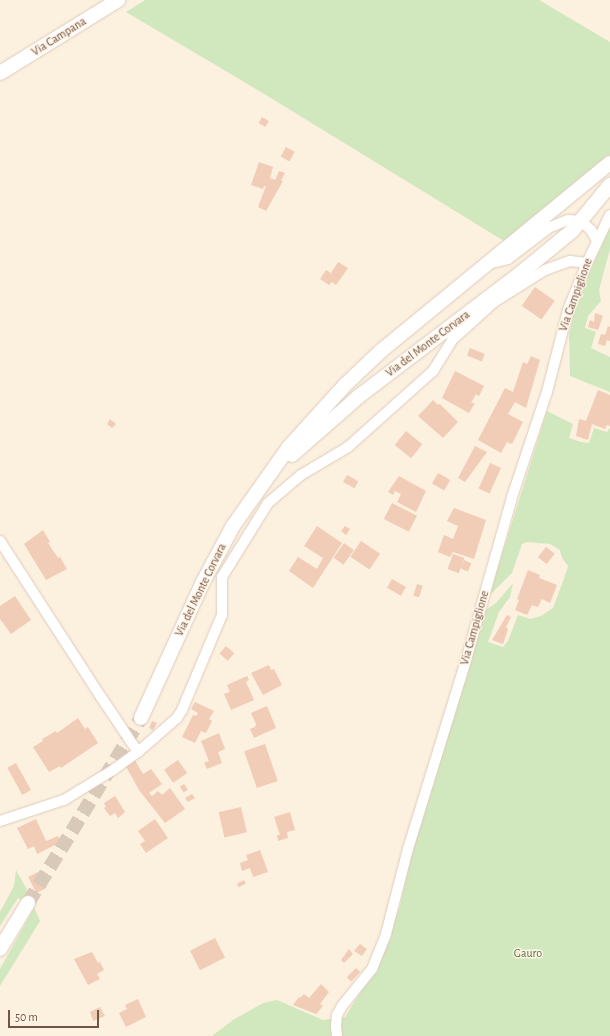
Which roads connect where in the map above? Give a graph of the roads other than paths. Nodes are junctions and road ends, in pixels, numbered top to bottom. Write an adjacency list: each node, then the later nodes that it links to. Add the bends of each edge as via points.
1 (118, 0): 2 (main road, Via Campana)
2 (0, 73)
3 (610, 163): 9 (main road, Via del Monte Corvara)
4 (610, 185): 6 (main road, Via del Monte Corvara)
5 (610, 215): 7 (street, Via Campiglione)
6 (581, 221): 7 (street, via 591,230); 9 (street, Via del Monte Corvara, via 568,220 550,227 508,259); 10 (main road, Via del Monte Corvara, via 522,272 358,397)
7 (597, 241): 8 (street, Via Campiglione)
8 (587, 263): 13 (street, via 570,261 545,270 494,302 452,340 433,371 348,447 301,475 268,503 222,577 222,615 182,710 177,718); 17 (street, Via Campiglione, via 568,310 547,392 512,497 466,660 408,848 386,934 372,969 337,1015)
9 (486, 264): 10 (main road, Via del Monte Corvara, via 381,351 345,385 289,446)
10 (274, 469): 12 (main road, Via del Monte Corvara, via 232,526)
11 (0, 541): 13 (street)
12 (140, 718)
13 (138, 752): 14 (street, via 64,800)
14 (0, 821)
15 (28, 903): 16 (main road)
16 (0, 949)
17 (337, 1036)

